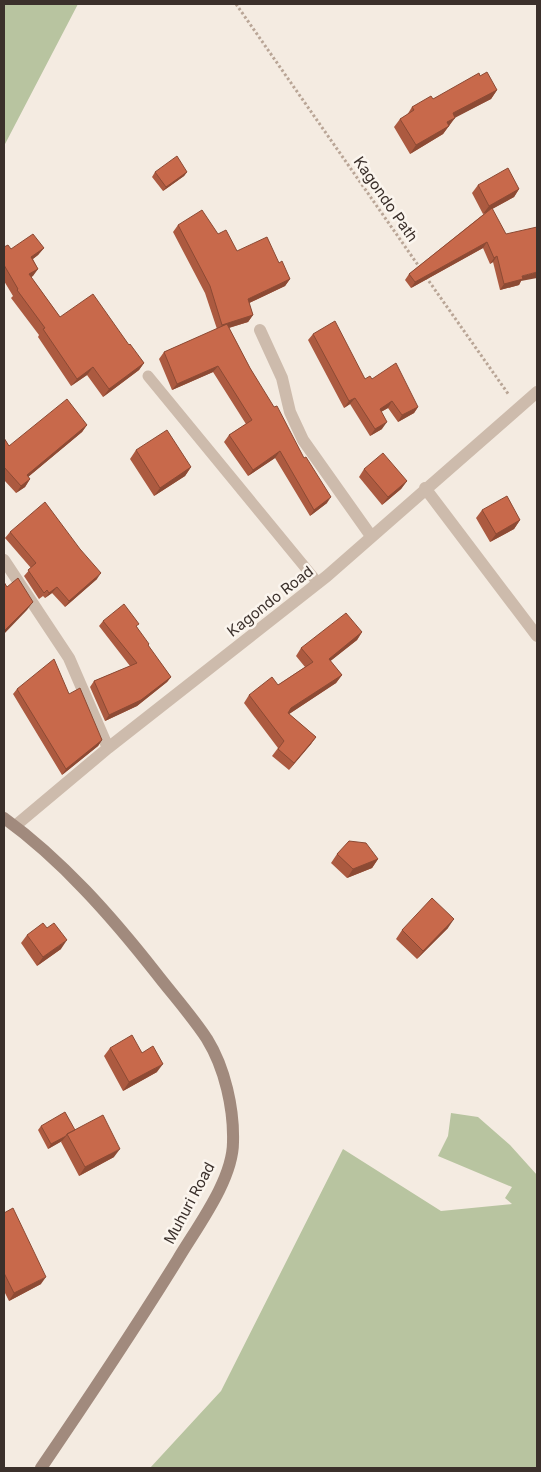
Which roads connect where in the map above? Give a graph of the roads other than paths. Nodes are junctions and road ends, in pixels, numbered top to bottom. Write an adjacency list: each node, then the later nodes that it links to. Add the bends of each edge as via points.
1 (260, 330): 5 (street, via 282,378 290,412 303,440)
2 (148, 376): 7 (lane)
3 (537, 392): 4 (street, Kagondo Road)
4 (425, 488): 5 (street, Kagondo Road); 8 (street)
5 (371, 536): 7 (street, Kagondo Road)
6 (4, 560): 9 (street, via 69,658)
7 (318, 583): 9 (street, Kagondo Road)
8 (537, 636)
9 (108, 748): 11 (street, Kagondo Road)
10 (4, 818): 11 (main road, Muhuri Road)
11 (15, 826): 12 (main road, Muhuri Road, via 75,879 142,955 208,1040 222,1071 231,1109 234,1143 218,1192 192,1237)
12 (42, 1468)

